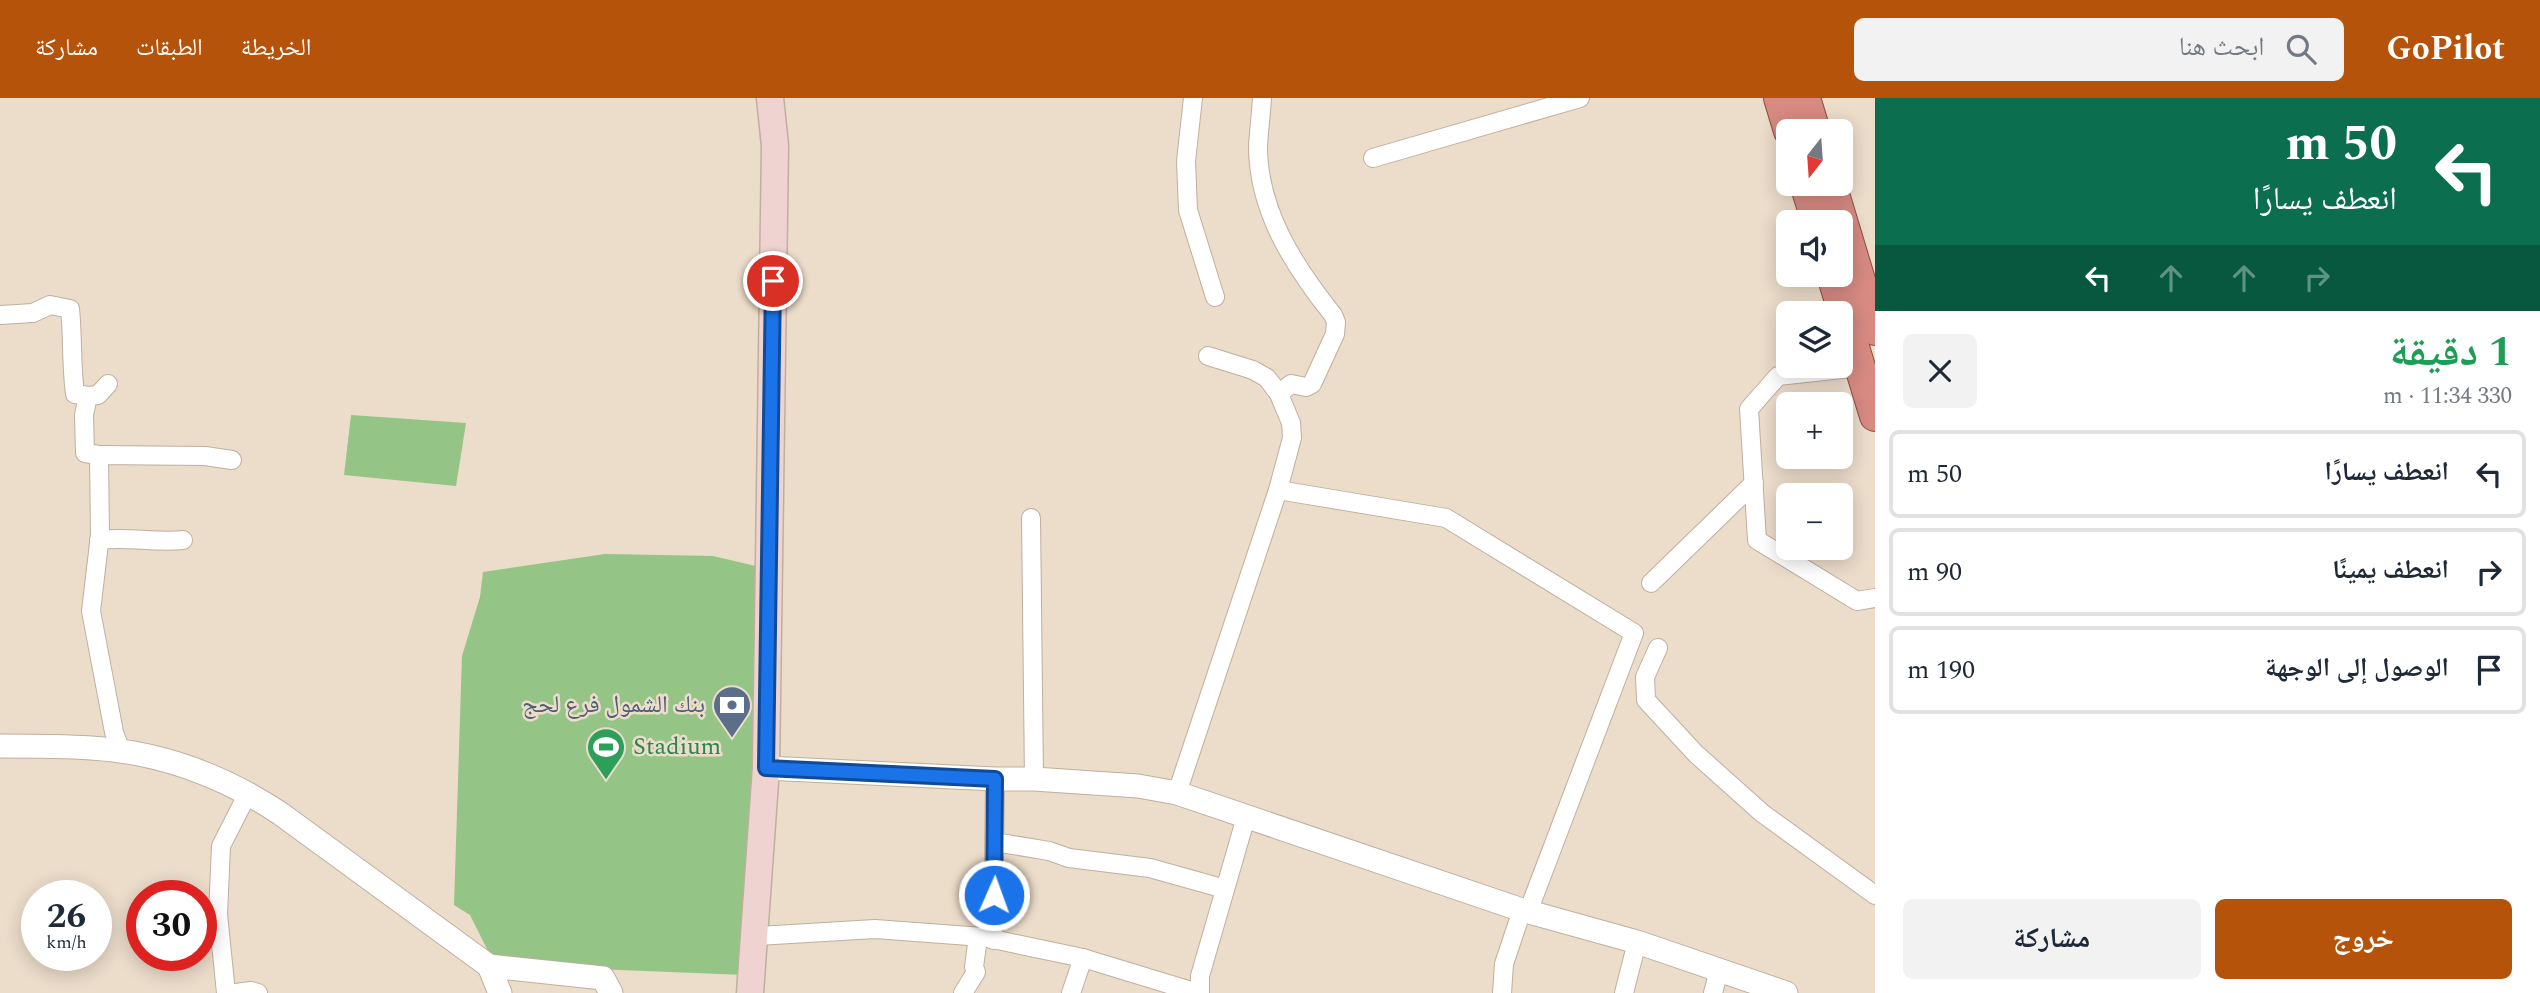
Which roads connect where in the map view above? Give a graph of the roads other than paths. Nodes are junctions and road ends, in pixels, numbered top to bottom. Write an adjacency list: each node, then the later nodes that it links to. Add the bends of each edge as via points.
1 (770, 98): 10 (main road)
2 (782, 98): 10 (main road)
3 (1193, 98): 14 (street, via 1186,161 1188,210)
4 (1262, 98): 20 (street, via 1258,148 1269,210 1281,240 1333,315 1336,328 1312,384 1291,384)
5 (1580, 98): 11 (street)
6 (1779, 98): 8 (highway)
7 (1805, 98): 9 (highway)
8 (1785, 119)
9 (1811, 119)
10 (775, 146): 35 (main road)
11 (1373, 158)
12 (1835, 196): 16 (highway)
13 (1836, 287): 18 (highway)
14 (1215, 297)
15 (0, 315): 21 (street, via 33,313 50,305 70,309 75,394)
16 (1875, 330)
17 (1208, 356): 20 (street, via 1261,373)
18 (1860, 367): 22 (highway); 25 (street, via 1778,376 1749,409)
19 (108, 384): 21 (street, via 98,395)
20 (1279, 394): 26 (street, via 1292,438)
21 (88, 396): 23 (street, via 85,453)
22 (1875, 416)
23 (99, 455): 24 (street); 28 (street)
24 (232, 460)
25 (1754, 483): 30 (street); 31 (street, via 1757,540 1857,601)
26 (1278, 490): 39 (street); 44 (street, via 1446,518 1634,634)
27 (1031, 518): 37 (street)
28 (99, 540): 29 (street); 34 (street, via 91,611)
29 (183, 540)
30 (1651, 583)
31 (1875, 598)
32 (1658, 648): 43 (street, via 1645,677 1646,700 1696,754 1762,813)
33 (0, 746): 34 (street)
34 (121, 752): 38 (street, via 186,767)
35 (766, 768): 36 (street); 45 (main road)
36 (995, 779): 37 (street); 41 (street)
37 (1034, 779): 39 (street)
38 (248, 793): 49 (street); 51 (street, via 221,846 218,914)
39 (1177, 793): 40 (street)
40 (1246, 817): 42 (street); 44 (street)
41 (995, 842): 42 (street, via 1049,850 1069,858 1150,867); 46 (street)
42 (1225, 889): 59 (street)
43 (1875, 895)
44 (1525, 911): 47 (street); 60 (street, via 1504,964)
45 (756, 936): 46 (street, via 875,929); 56 (main road)
46 (986, 938): 48 (street); 57 (street, via 976,972)
47 (1637, 942): 50 (street); 61 (street)
48 (1083, 958): 58 (street); 59 (street)
49 (489, 966): 54 (street); 55 (street, via 603,978)
50 (1719, 970): 62 (street); 63 (street)
51 (226, 993)
52 (236, 993): 53 (street)
53 (258, 993)
54 (499, 993)
55 (611, 993)
56 (750, 993)
57 (963, 993)
58 (1071, 993)
59 (1199, 993)
60 (1502, 993)
61 (1625, 993)
62 (1713, 993)
63 (1786, 993)

